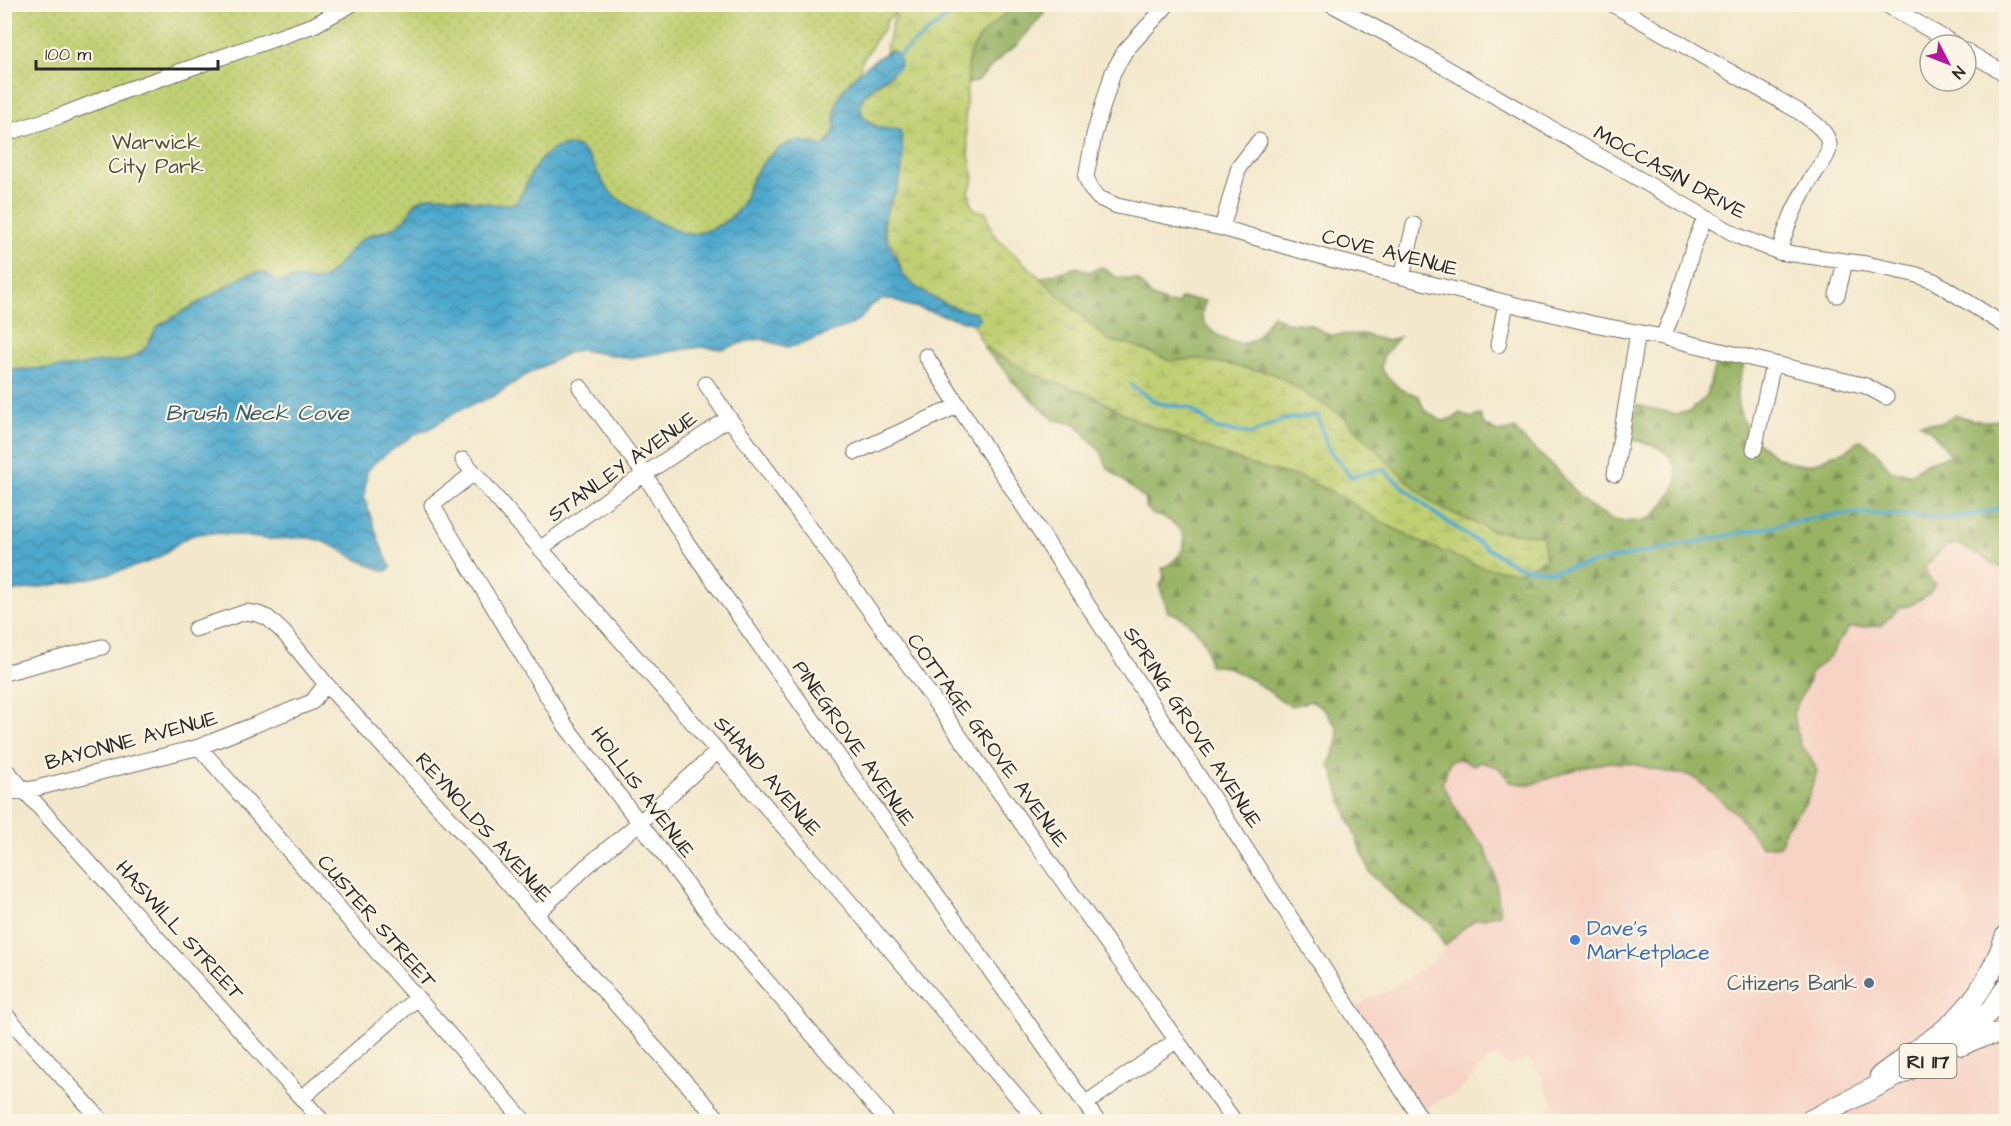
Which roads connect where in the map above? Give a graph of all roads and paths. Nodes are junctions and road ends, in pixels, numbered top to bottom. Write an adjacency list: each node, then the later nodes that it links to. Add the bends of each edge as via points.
1 (352, 4): 9 (street, via 314,25)
2 (1168, 4): 13 (street, COVE AVENUE, via 1125,51 1113,72 1086,177 1099,198 1117,206)
3 (1331, 4): 11 (street, MOCCASIN DRIVE)
4 (1612, 4): 14 (street, via 1798,111 1826,136 1826,156 1812,177)
5 (1886, 4): 6 (street)
6 (1936, 33)
7 (1978, 58): 8 (street)
8 (2007, 74)
9 (4, 134)
10 (1259, 141): 13 (street, via 1239,167)
11 (1706, 217): 14 (street, MOCCASIN DRIVE, via 1738,236); 21 (street)
12 (1413, 225): 16 (street)
13 (1222, 228): 16 (street, COVE AVENUE)
14 (1779, 252): 15 (street, MOCCASIN DRIVE)
15 (1845, 262): 17 (street); 19 (street, MOCCASIN DRIVE, via 1934,281)
16 (1402, 277): 18 (street, COVE AVENUE)
17 (1837, 295)
18 (1506, 303): 20 (street, COVE AVENUE); 22 (street)
19 (2007, 326)
20 (1638, 332): 21 (street, COVE AVENUE); 34 (street)
21 (1663, 337): 24 (street, COVE AVENUE)
22 (1498, 345)
23 (926, 356): 28 (street, SPRING GROVE AVENUE)
24 (1773, 364): 27 (street, COVE AVENUE, via 1866,386); 30 (street)
25 (706, 384): 29 (street, COTTAGE GROVE AVENUE)
26 (580, 387): 35 (street, PINEGROVE AVENUE)
27 (1886, 397)
28 (957, 406): 31 (street); 68 (street, SPRING GROVE AVENUE)
29 (729, 418): 35 (street, STANLEY AVENUE); 55 (street, COTTAGE GROVE AVENUE)
30 (1754, 448)
31 (856, 452)
32 (463, 460): 33 (street, SHAND AVENUE)
33 (474, 473): 36 (street, SHAND AVENUE); 46 (street, HOLLIS AVENUE, via 432,505 565,725)
34 (1615, 474)
35 (645, 475): 36 (street, STANLEY AVENUE); 59 (street, PINEGROVE AVENUE, via 687,543)
36 (540, 549): 42 (street, SHAND AVENUE)
37 (195, 628): 40 (street, REYNOLDS AVENUE, via 246,612 268,618)
38 (102, 647): 39 (street)
39 (4, 673)
40 (326, 684): 41 (street, BAYONNE AVENUE, via 312,702); 47 (street, REYNOLDS AVENUE)
41 (199, 747): 44 (street, BAYONNE AVENUE); 50 (street, CUSTER STREET)
42 (718, 751): 46 (street); 65 (street, SHAND AVENUE)
43 (4, 768): 44 (street, HASWILL STREET)
44 (25, 791): 45 (street, BAYONNE AVENUE); 58 (street, HASWILL STREET)
45 (4, 793)
46 (639, 823): 47 (street); 64 (street, HOLLIS AVENUE, via 712,918)
47 (536, 914): 63 (street, REYNOLDS AVENUE)
48 (2007, 935): 49 (main road, RI 117)
49 (1979, 992): 51 (main road); 57 (main road, RI 117, via 1942,1032)
50 (417, 998): 58 (street); 62 (street, CUSTER STREET)
51 (2002, 998): 53 (main road); 56 (main road, RI 117)
52 (4, 1013): 60 (street)
53 (2007, 1028)
54 (2007, 1036): 56 (main road, via 1984,1035)
55 (1176, 1040): 59 (street); 67 (street, COTTAGE GROVE AVENUE)
56 (1934, 1057): 57 (main road, RI 117)
57 (1855, 1096): 69 (main road, RI 117)
58 (302, 1098): 61 (street, HASWILL STREET)
59 (1086, 1104): 66 (street, PINEGROVE AVENUE)
60 (103, 1122)
61 (323, 1122)
62 (525, 1122)
63 (721, 1122)
64 (888, 1122)
65 (1039, 1122)
66 (1098, 1122)
67 (1235, 1122)
68 (1423, 1122)
69 (1807, 1122)

